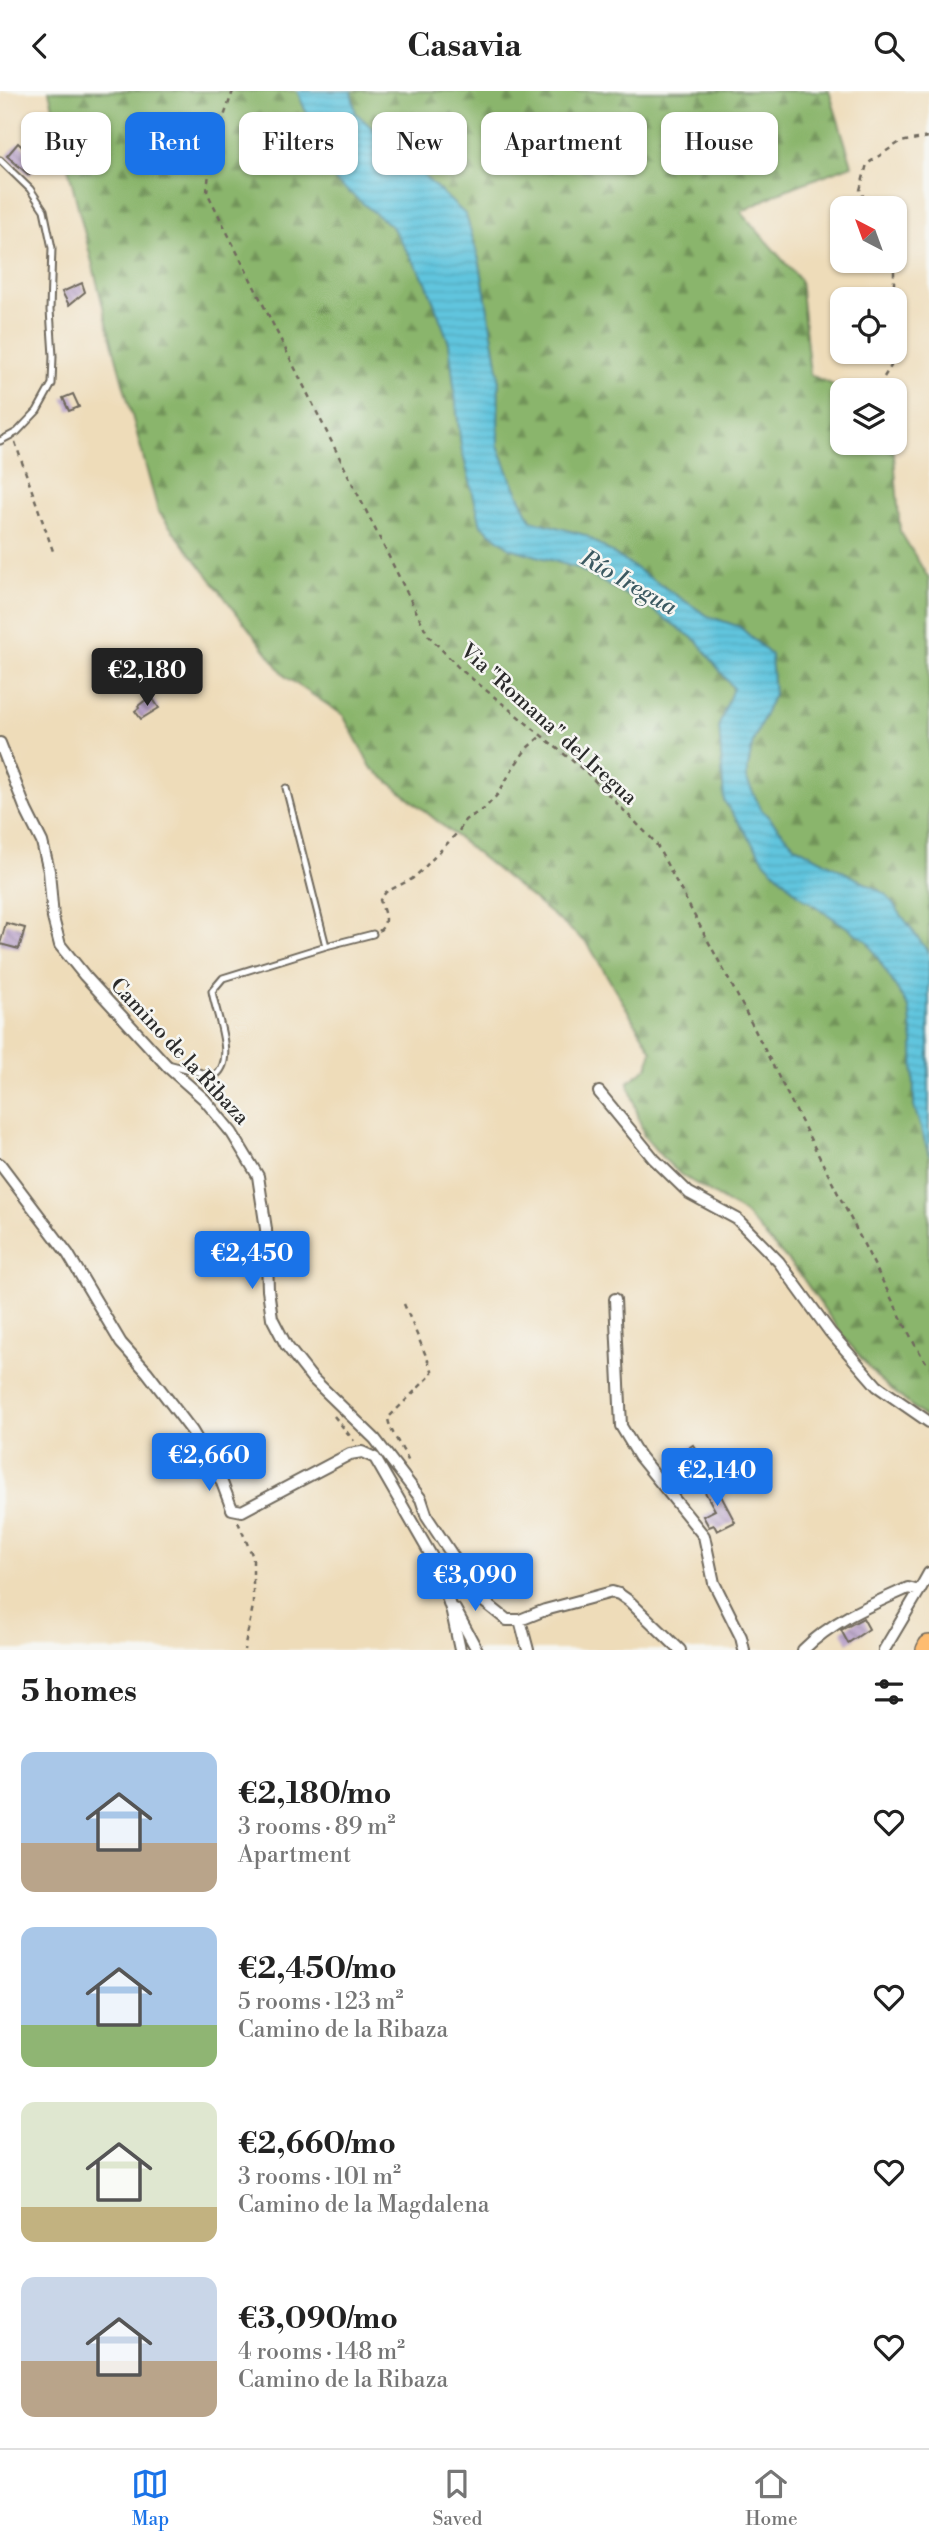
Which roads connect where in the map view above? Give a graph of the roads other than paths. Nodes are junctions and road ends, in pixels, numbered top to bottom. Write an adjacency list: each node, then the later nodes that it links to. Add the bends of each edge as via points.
1 (0, 160): 2 (lane, via 44,210 52,249 53,356 52,384 37,411)
2 (0, 441)
3 (0, 743): 7 (street, Camino de la Ribaza, via 42,842 60,945)
4 (286, 788): 6 (lane)
5 (373, 934): 6 (lane)
6 (326, 946): 7 (lane, via 223,978 212,991 225,1042 219,1073 214,1076)
7 (164, 1063): 15 (street, Camino de la Ribaza, via 232,1133 258,1176 272,1318 286,1345 410,1483 482,1600 507,1620)
8 (599, 1092): 11 (street, via 654,1159 689,1193 737,1219 771,1253 877,1386)
9 (0, 1164): 13 (street, via 68,1254 121,1343 192,1431 232,1509 242,1511 362,1452 375,1458 383,1470)
10 (615, 1299): 20 (street, via 621,1426 639,1456 704,1536 714,1583)
11 (929, 1422)
12 (929, 1573): 14 (street)
13 (445, 1588): 16 (street); 17 (street)
14 (919, 1591): 21 (street, via 908,1588 868,1606 824,1631); 22 (street)
15 (520, 1620): 18 (street); 19 (street, via 612,1592)
16 (460, 1650)
17 (477, 1650)
18 (528, 1650)
19 (680, 1650)
20 (744, 1650)
21 (803, 1650)
22 (884, 1650)

